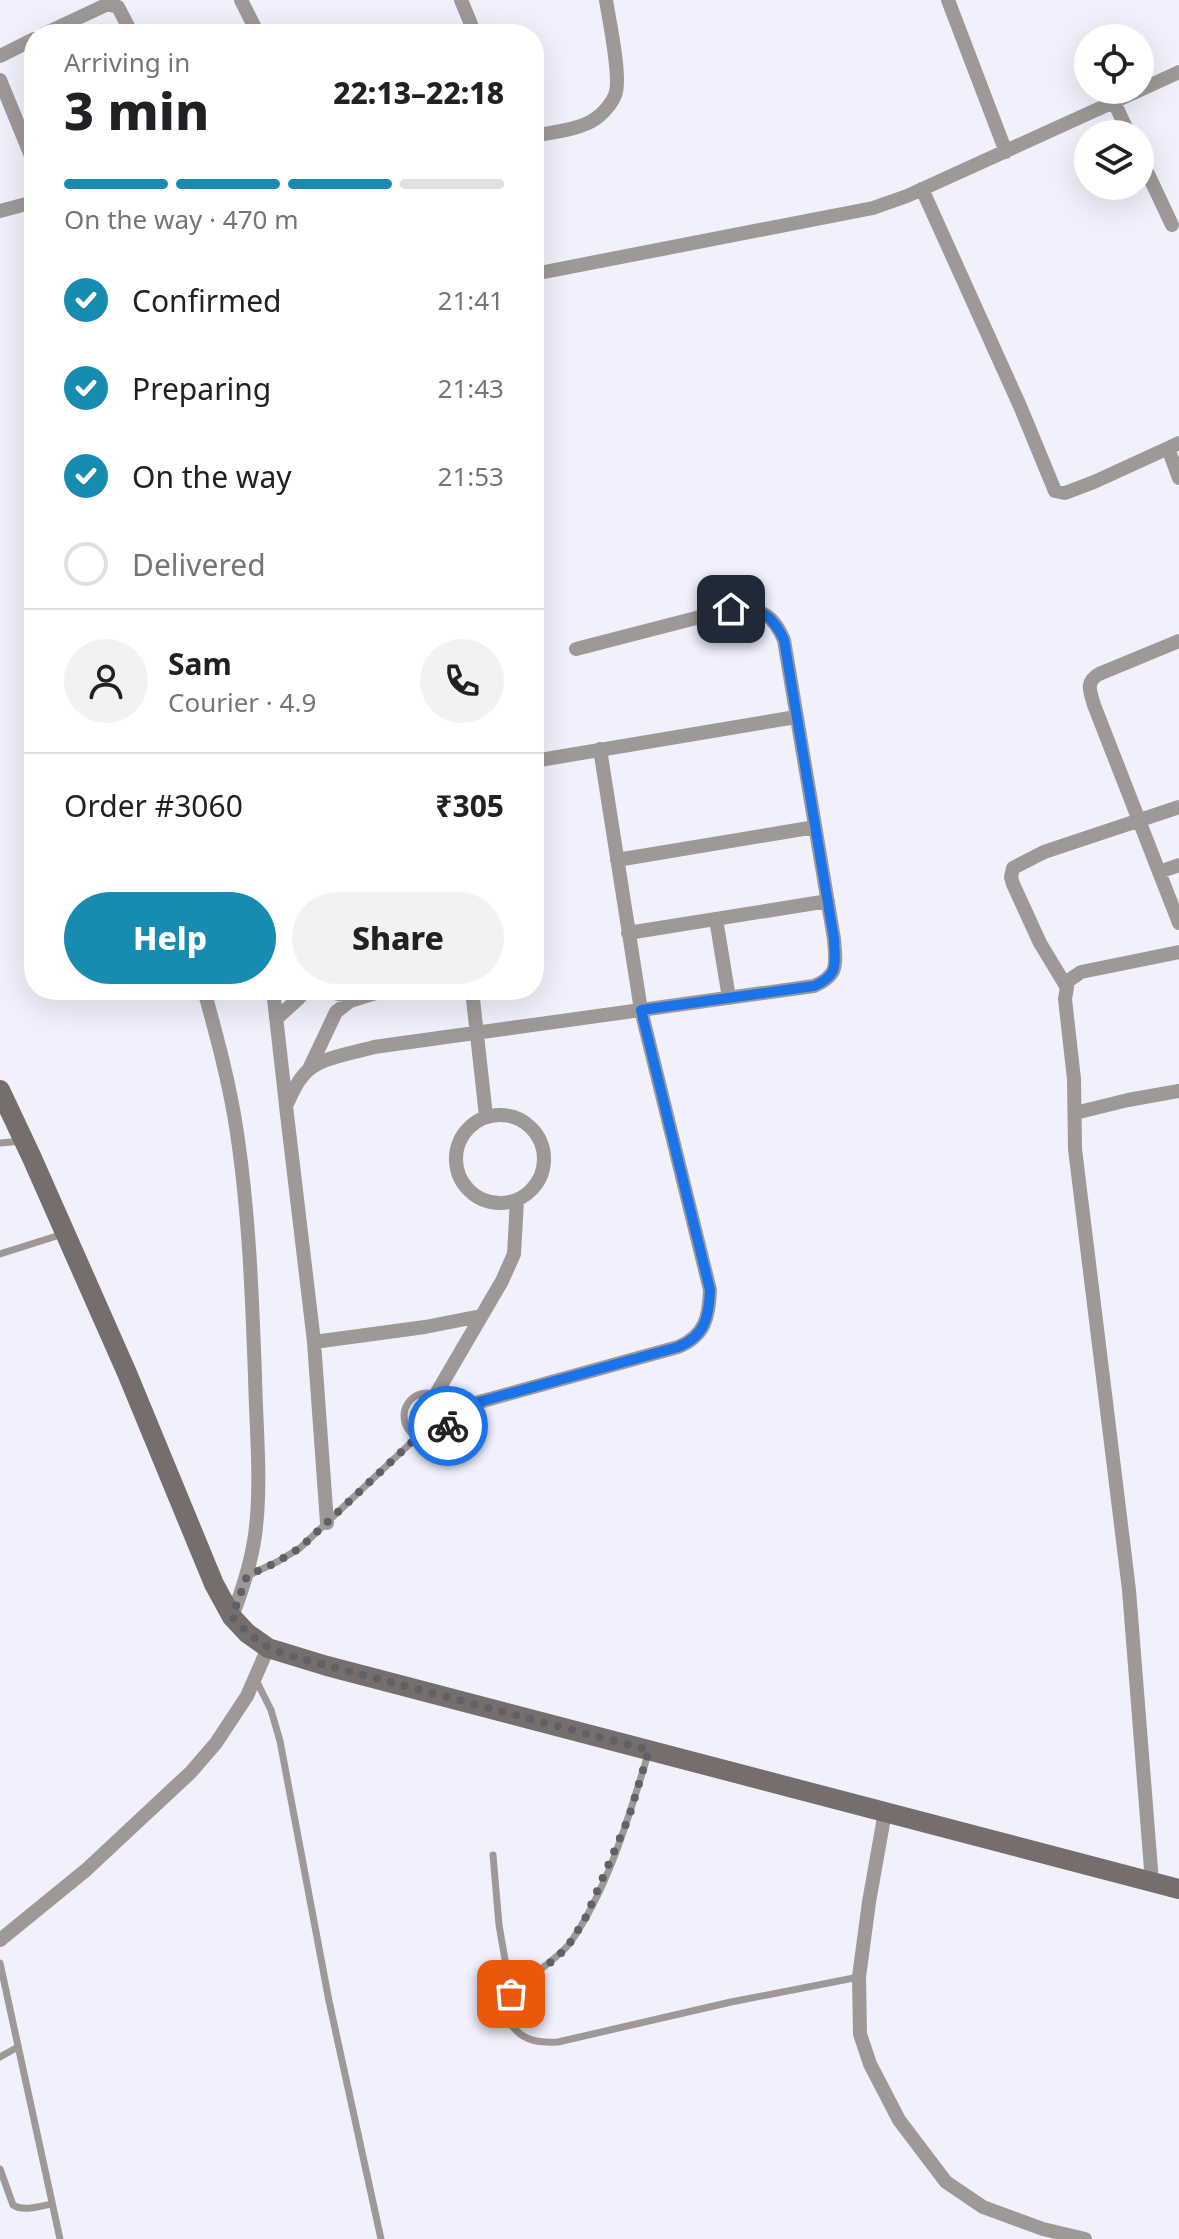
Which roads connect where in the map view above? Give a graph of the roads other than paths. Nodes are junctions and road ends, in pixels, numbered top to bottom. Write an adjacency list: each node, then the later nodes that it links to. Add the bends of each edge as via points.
1 (241, 0): 7 (street)
2 (461, 0): 8 (street)
3 (606, 0): 15 (street, via 616,93 595,119)
4 (948, 0): 17 (street)
5 (65, 24): 6 (street, via 108,4 118,7)
6 (127, 24)
7 (253, 24)
8 (471, 24)
9 (24, 44): 10 (street)
10 (0, 56)
11 (1179, 72): 13 (street)
12 (0, 80): 16 (street)
13 (1154, 84)
14 (1110, 104): 17 (street)
15 (544, 134)
16 (24, 139)
17 (1006, 152): 19 (street)
18 (1154, 187): 22 (street)
19 (922, 189): 23 (street, via 835,217); 24 (street, via 1055,491 1065,493)
20 (24, 205): 21 (street)
21 (0, 211)
22 (1172, 225)
23 (544, 272)
24 (1174, 446): 25 (street)
25 (1179, 478)
26 (1179, 641): 32 (street, via 1090,682)
27 (576, 649): 28 (street, via 731,609 756,610 769,616 784,640)
28 (796, 717): 29 (street); 33 (street)
29 (600, 749): 30 (street); 34 (street)
30 (544, 759)
31 (1179, 807): 32 (street)
32 (1138, 819): 36 (street); 42 (street, via 1044,852 1011,872 1040,943)
33 (815, 827): 34 (street); 37 (street)
34 (617, 860): 40 (street)
35 (1179, 865): 36 (street)
36 (1159, 872): 39 (street)
37 (828, 901): 38 (street); 43 (street, via 835,962 826,981)
38 (716, 919): 40 (street); 43 (street)
39 (1179, 923)
40 (628, 933): 49 (street)
41 (1179, 952): 42 (street, via 1081,972)
42 (1066, 986): 56 (street)
43 (729, 998): 49 (street)
44 (207, 1000): 69 (street, via 237,1131 246,1204 257,1488)
45 (274, 1000): 50 (street)
46 (297, 1000): 50 (street)
47 (353, 1000): 52 (street, via 336,1012)
48 (473, 1000): 51 (street)
49 (641, 1010): 51 (street); 66 (street, via 710,1290 709,1316 700,1334 678,1347)
50 (276, 1019): 55 (street)
51 (477, 1034): 52 (street, via 374,1047); 57 (street)
52 (309, 1069): 55 (street)
53 (0, 1090): 58 (street)
54 (1179, 1091): 56 (street)
55 (286, 1106): 64 (street)
56 (1075, 1113): 76 (street, via 1075,1149 1129,1590)
57 (486, 1116): 60 (street, via 516,1117 539,1136 544,1165 530,1191); 60 (street, via 462,1136 456,1167 472,1193 486,1201)
58 (24, 1141): 59 (lane); 61 (street)
59 (0, 1143)
60 (517, 1200): 63 (street, via 514,1254)
61 (65, 1233): 62 (lane); 70 (street)
62 (0, 1254)
63 (481, 1316): 64 (street); 65 (street)
64 (314, 1342): 68 (street)
65 (436, 1394): 66 (lane); 67 (lane, via 413,1397 404,1410 405,1426)
66 (450, 1410): 67 (lane, via 442,1434 426,1440)
67 (417, 1437): 68 (lane)
68 (327, 1523): 69 (lane, via 300,1548)
69 (247, 1576): 70 (street)
70 (232, 1617): 71 (street)
71 (268, 1648): 72 (street); 73 (street)
72 (255, 1678): 78 (street, via 216,1743 191,1772 86,1870); 88 (lane, via 280,1741)
73 (649, 1750): 74 (street); 81 (lane, via 629,1817 585,1919 568,1946)
74 (885, 1812): 76 (street); 80 (street)
75 (493, 1855): 81 (lane)
76 (1152, 1882): 77 (street)
77 (1179, 1889)
78 (0, 1940)
79 (0, 1963): 82 (lane)
80 (859, 1977): 81 (lane, via 540,2043 514,2029 504,2008); 86 (street, via 860,2034 899,2120 946,2182)
81 (511, 1994)
82 (18, 2047): 83 (lane); 85 (lane)
83 (0, 2057)
84 (0, 2169): 85 (lane, via 13,2205)
85 (52, 2204): 87 (lane)
86 (1038, 2234): 89 (street)
87 (60, 2239)
88 (381, 2239)
89 (1085, 2239)

